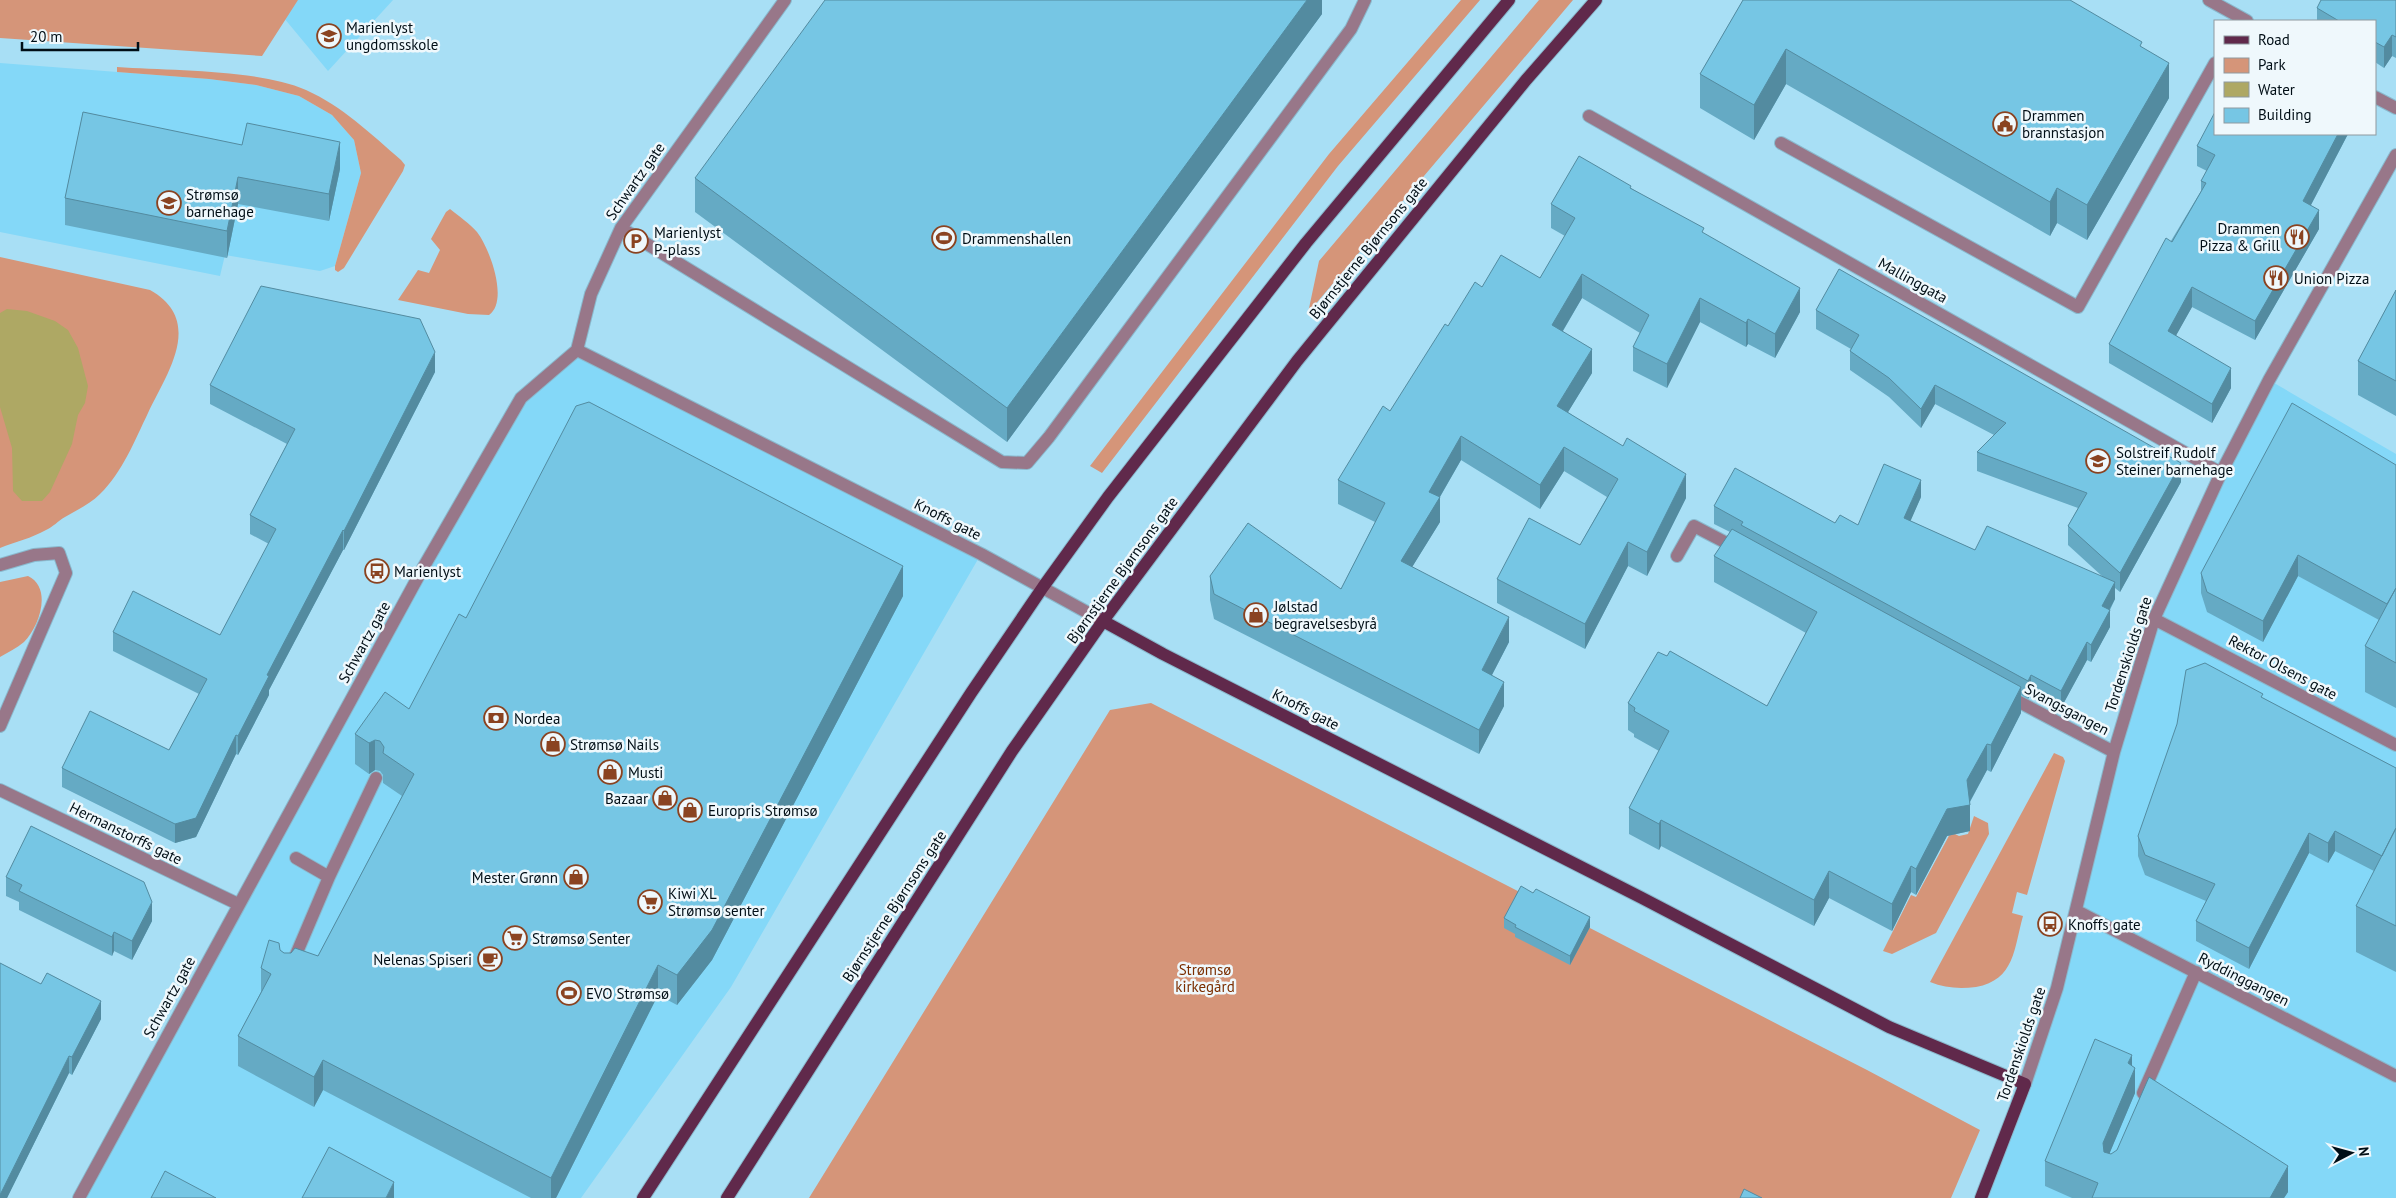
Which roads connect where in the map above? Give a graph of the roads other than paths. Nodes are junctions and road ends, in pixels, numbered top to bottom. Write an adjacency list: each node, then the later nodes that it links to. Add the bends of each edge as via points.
1 (785, 0): 13 (street, Schwartz gate)
2 (1365, 0): 13 (street, via 1351,29 1050,437 1027,463 1002,462)
3 (1508, 0): 19 (main road, via 1306,243 1108,497)
4 (1596, 0): 21 (main road, Bjørnstjerne Bjørnsons gate, via 1526,80 1297,360)
5 (2209, 0): 6 (street)
6 (2242, 20)
7 (2214, 65): 11 (street, via 2078,307)
8 (2376, 98): 9 (street)
9 (2396, 108)
10 (1590, 116): 15 (street, Mallinggata)
11 (1781, 142)
12 (2396, 155): 15 (street, Tordenskiolds gate)
13 (621, 228): 14 (street, Schwartz gate, via 591,294)
14 (577, 350): 19 (street, Knoffs gate); 30 (street, Schwartz gate, via 521,398 423,568)
15 (2221, 472): 20 (street, Tordenskiolds gate)
16 (1746, 554): 17 (street, via 1694,526)
17 (1677, 556)
18 (0, 564): 23 (street, via 34,555 59,553 66,573)
19 (1043, 587): 21 (street, Knoffs gate); 38 (main road)
20 (2154, 619): 24 (street, Rektor Olsens gate); 25 (street, Tordenskiolds gate)
21 (1103, 621): 35 (main road, Knoffs gate, via 1889,1027); 39 (main road, Bjørnstjerne Bjørnsons gate, via 1012,752)
22 (1998, 691): 25 (street, Svangsgangen)
23 (0, 726)
24 (2396, 745)
25 (2114, 752): 31 (street, Tordenskiolds gate)
26 (376, 778): 29 (street)
27 (0, 790): 30 (street, Hermanstorffs gate)
28 (296, 858): 29 (street)
29 (329, 877): 33 (street)
30 (238, 904): 37 (street, Schwartz gate)
31 (2077, 911): 32 (street, Ryddinggangen); 35 (street, Tordenskiolds gate, via 2057,988)
32 (2196, 972): 34 (street, Ryddinggangen); 36 (street)
33 (287, 976)
34 (2396, 1076)
35 (2025, 1084): 40 (main road, Tordenskiolds gate)
36 (2137, 1108)
37 (79, 1198)
38 (643, 1198)
39 (726, 1198)
40 (1981, 1198)

